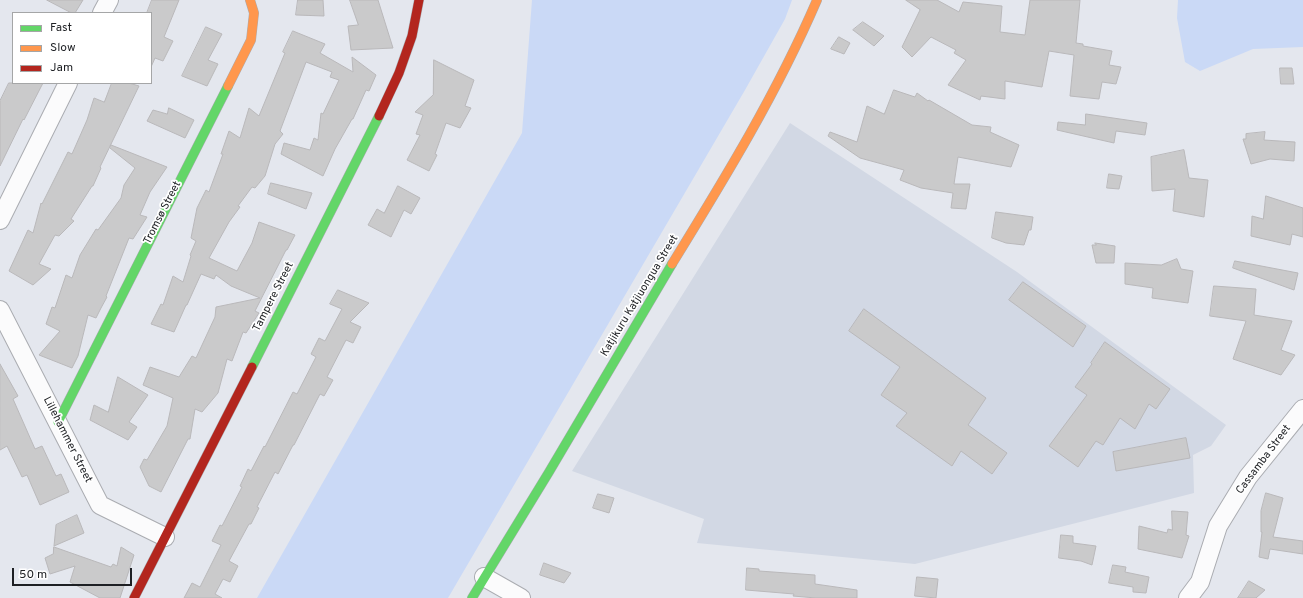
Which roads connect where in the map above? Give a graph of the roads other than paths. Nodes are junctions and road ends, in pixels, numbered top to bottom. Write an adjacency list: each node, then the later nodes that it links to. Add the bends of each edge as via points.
1 (109, 0): 5 (street)
2 (250, 0): 10 (street, Tromsø Street, via 254,13 251,40)
3 (419, 0): 11 (street, Tampere Street, via 412,36 383,109)
4 (817, 0): 12 (street, Katjikuru Katjiuongua Street, via 771,99 735,162)
5 (103, 12)
6 (68, 84): 7 (street)
7 (0, 220)
8 (0, 310): 10 (street, Lillehammer Street)
9 (1303, 409): 16 (street, Cassamba Street, via 1248,478 1218,526 1200,582)
10 (58, 422): 11 (street, Lillehammer Street, via 100,504)
11 (165, 538): 13 (street, Tampere Street)
12 (484, 577): 14 (street, Katjikuru Katjiuongua Street); 15 (street)
13 (134, 598)
14 (472, 598)
15 (520, 598)
16 (1188, 598)

